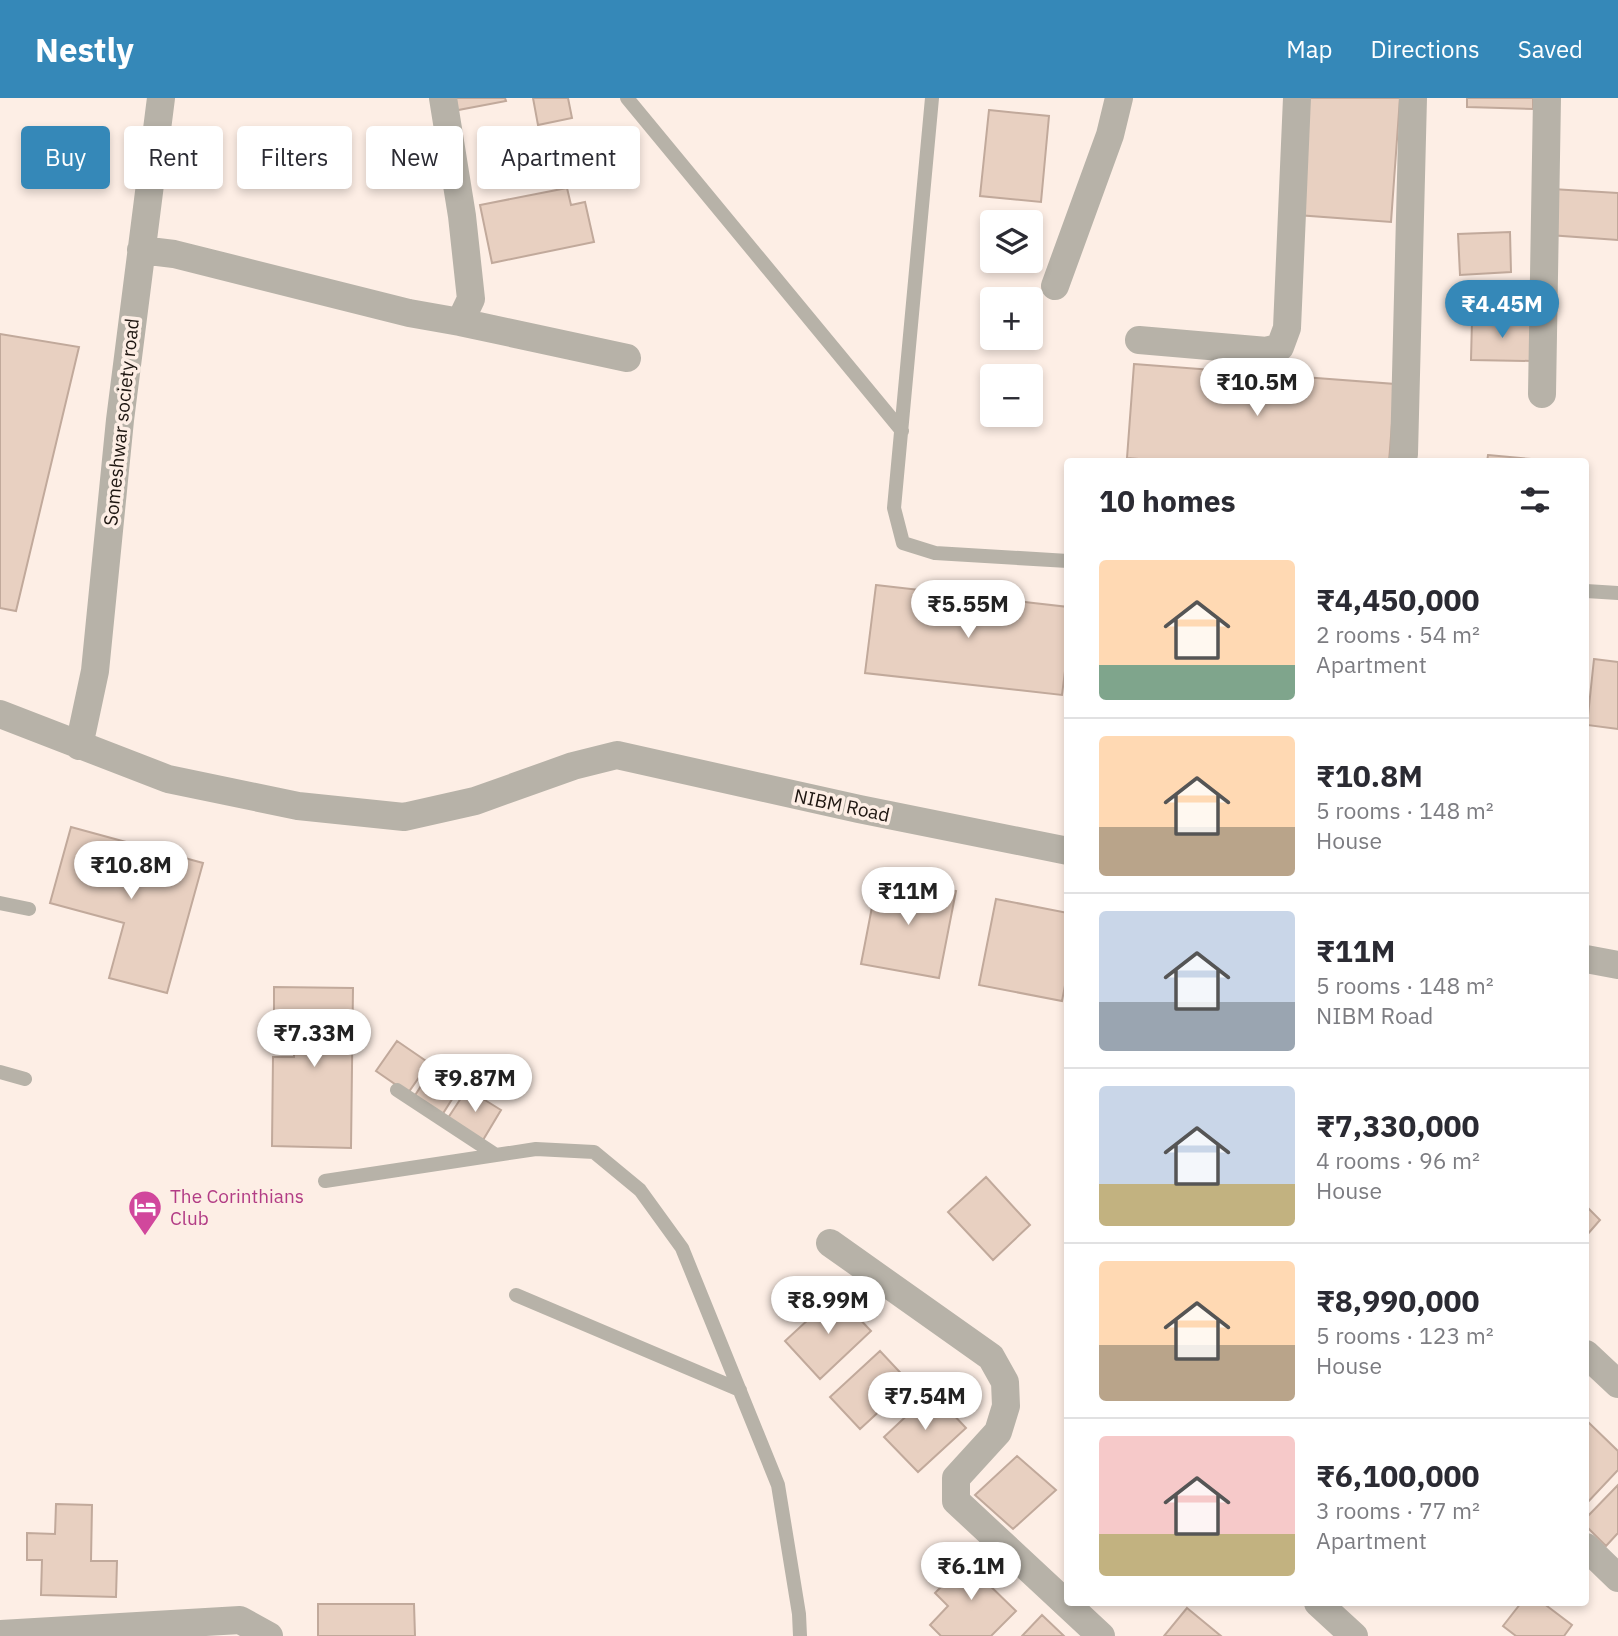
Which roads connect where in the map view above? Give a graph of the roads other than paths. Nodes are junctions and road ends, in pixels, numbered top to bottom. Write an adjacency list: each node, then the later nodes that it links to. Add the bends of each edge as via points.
1 (160, 98): 9 (street, Someshwar society road)
2 (443, 98): 11 (street, via 471,299)
3 (627, 98): 15 (lane)
4 (932, 98): 15 (lane)
5 (1119, 98): 10 (street)
6 (1297, 98): 12 (street, via 1287,328 1280,346 1268,351)
7 (1413, 98): 16 (street)
8 (1547, 98): 14 (street)
9 (142, 250): 11 (street); 21 (street, Someshwar society road, via 95,671)
10 (1055, 286)
11 (460, 322): 13 (street)
12 (1139, 341)
13 (627, 358)
14 (1542, 394)
15 (902, 431): 17 (lane, via 894,508 903,543 935,553)
16 (1402, 458)
17 (1064, 561)
18 (1589, 591): 19 (lane)
19 (1618, 593)
20 (0, 714): 21 (street)
21 (79, 746): 22 (street, NIBM Road, via 168,779 238,795 404,817 475,801 617,755)
22 (1064, 850)
23 (0, 903): 24 (lane)
24 (29, 909)
25 (1589, 960): 26 (street)
26 (1618, 965)
27 (0, 1072): 28 (lane)
28 (25, 1079)
29 (397, 1090): 30 (lane)
30 (496, 1155): 31 (lane); 36 (lane, via 536,1149 594,1152 640,1190 682,1248)
31 (325, 1181)
32 (830, 1243): 39 (street, via 991,1357 1005,1382 1006,1406 998,1432 956,1478 956,1501)
33 (516, 1295): 36 (lane)
34 (1589, 1357): 35 (street)
35 (1618, 1384)
36 (740, 1390): 44 (lane, via 778,1485)
37 (1589, 1550): 38 (street)
38 (1618, 1578)
39 (1064, 1602)
40 (1069, 1606): 45 (street)
41 (1321, 1606): 46 (street)
42 (0, 1634): 43 (street, via 240,1620)
43 (269, 1636)
44 (800, 1636)
45 (1101, 1636)
46 (1354, 1636)

